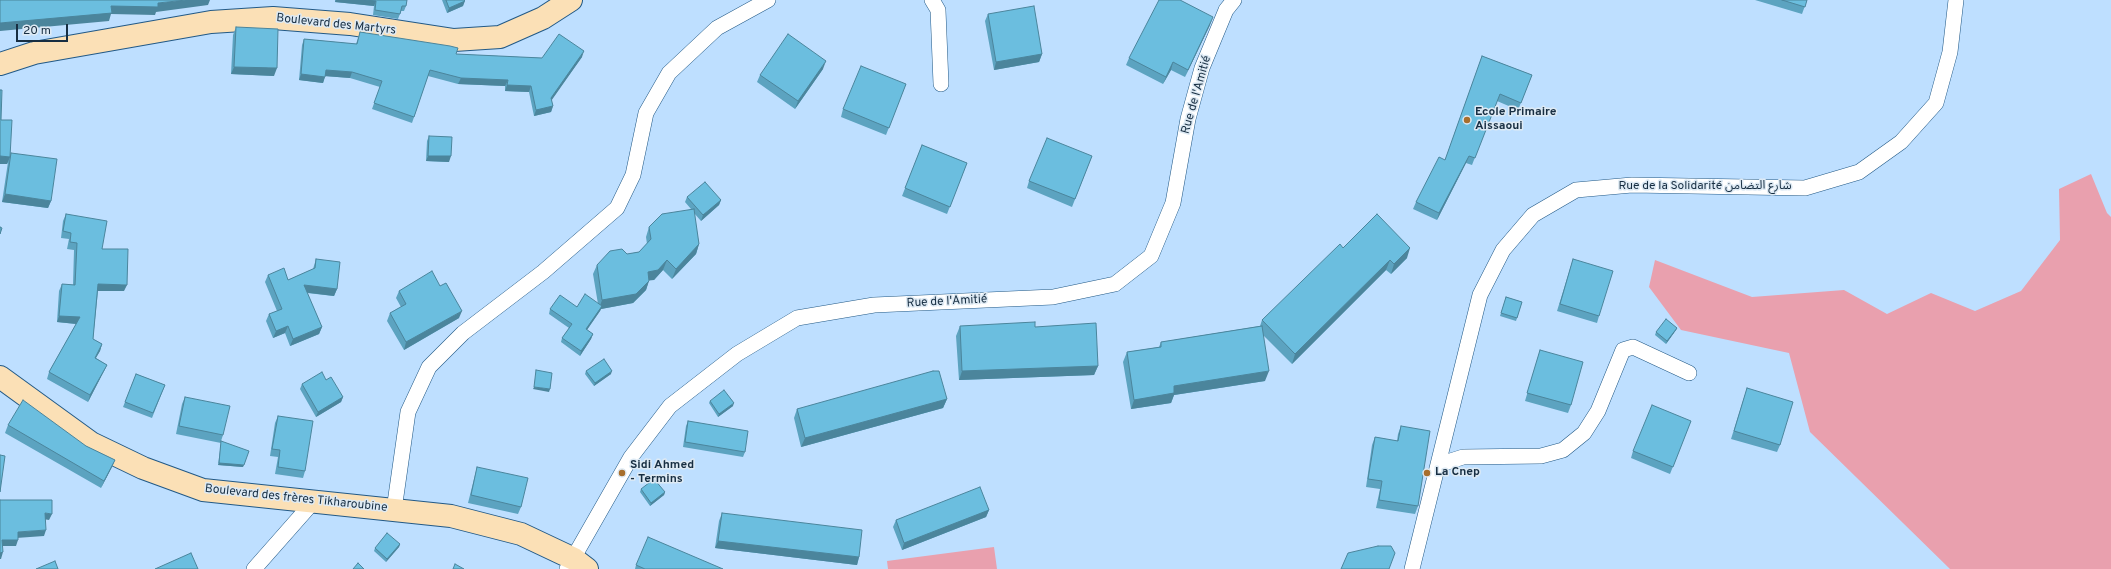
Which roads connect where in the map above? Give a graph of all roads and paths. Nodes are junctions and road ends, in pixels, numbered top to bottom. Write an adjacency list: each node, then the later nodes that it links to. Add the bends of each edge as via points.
1 (571, 0): 6 (street, Boulevard des Martyrs, via 543,18 500,37 454,40 350,24 266,18 211,22 72,46 34,53)
2 (768, 0): 12 (street, via 717,28 668,73 646,113 633,175 617,208 544,272 463,333 429,367 408,412)
3 (932, 0): 7 (street, via 938,10)
4 (1234, 0): 13 (street, Rue de l'Amitié, via 1226,10 1202,68 1188,119 1173,203 1151,256 1115,284 1053,297 874,305 796,318 737,354 670,406 631,457)
5 (1956, 0): 10 (street, Rue de la Solidarité شارع التضامن, via 1950,52 1936,103 1901,142 1859,172 1805,188 1632,185 1576,190 1532,215 1503,250 1480,295)
6 (0, 64)
7 (941, 84)
8 (1689, 373): 10 (street, via 1633,347 1623,350 1598,411 1584,433 1563,450 1541,456 1463,457)
9 (0, 377): 11 (street, Boulevard des frères Tikharoubine, via 91,444 143,468 203,490)
10 (1438, 465): 15 (street, Rue de la Solidarité شارع التضامن)
11 (314, 502): 12 (street, Boulevard des frères Tikharoubine); 14 (street)
12 (394, 510): 13 (street, Boulevard des frères Tikharoubine, via 451,516 521,534)
13 (576, 566)
14 (254, 569)
15 (1412, 569)

